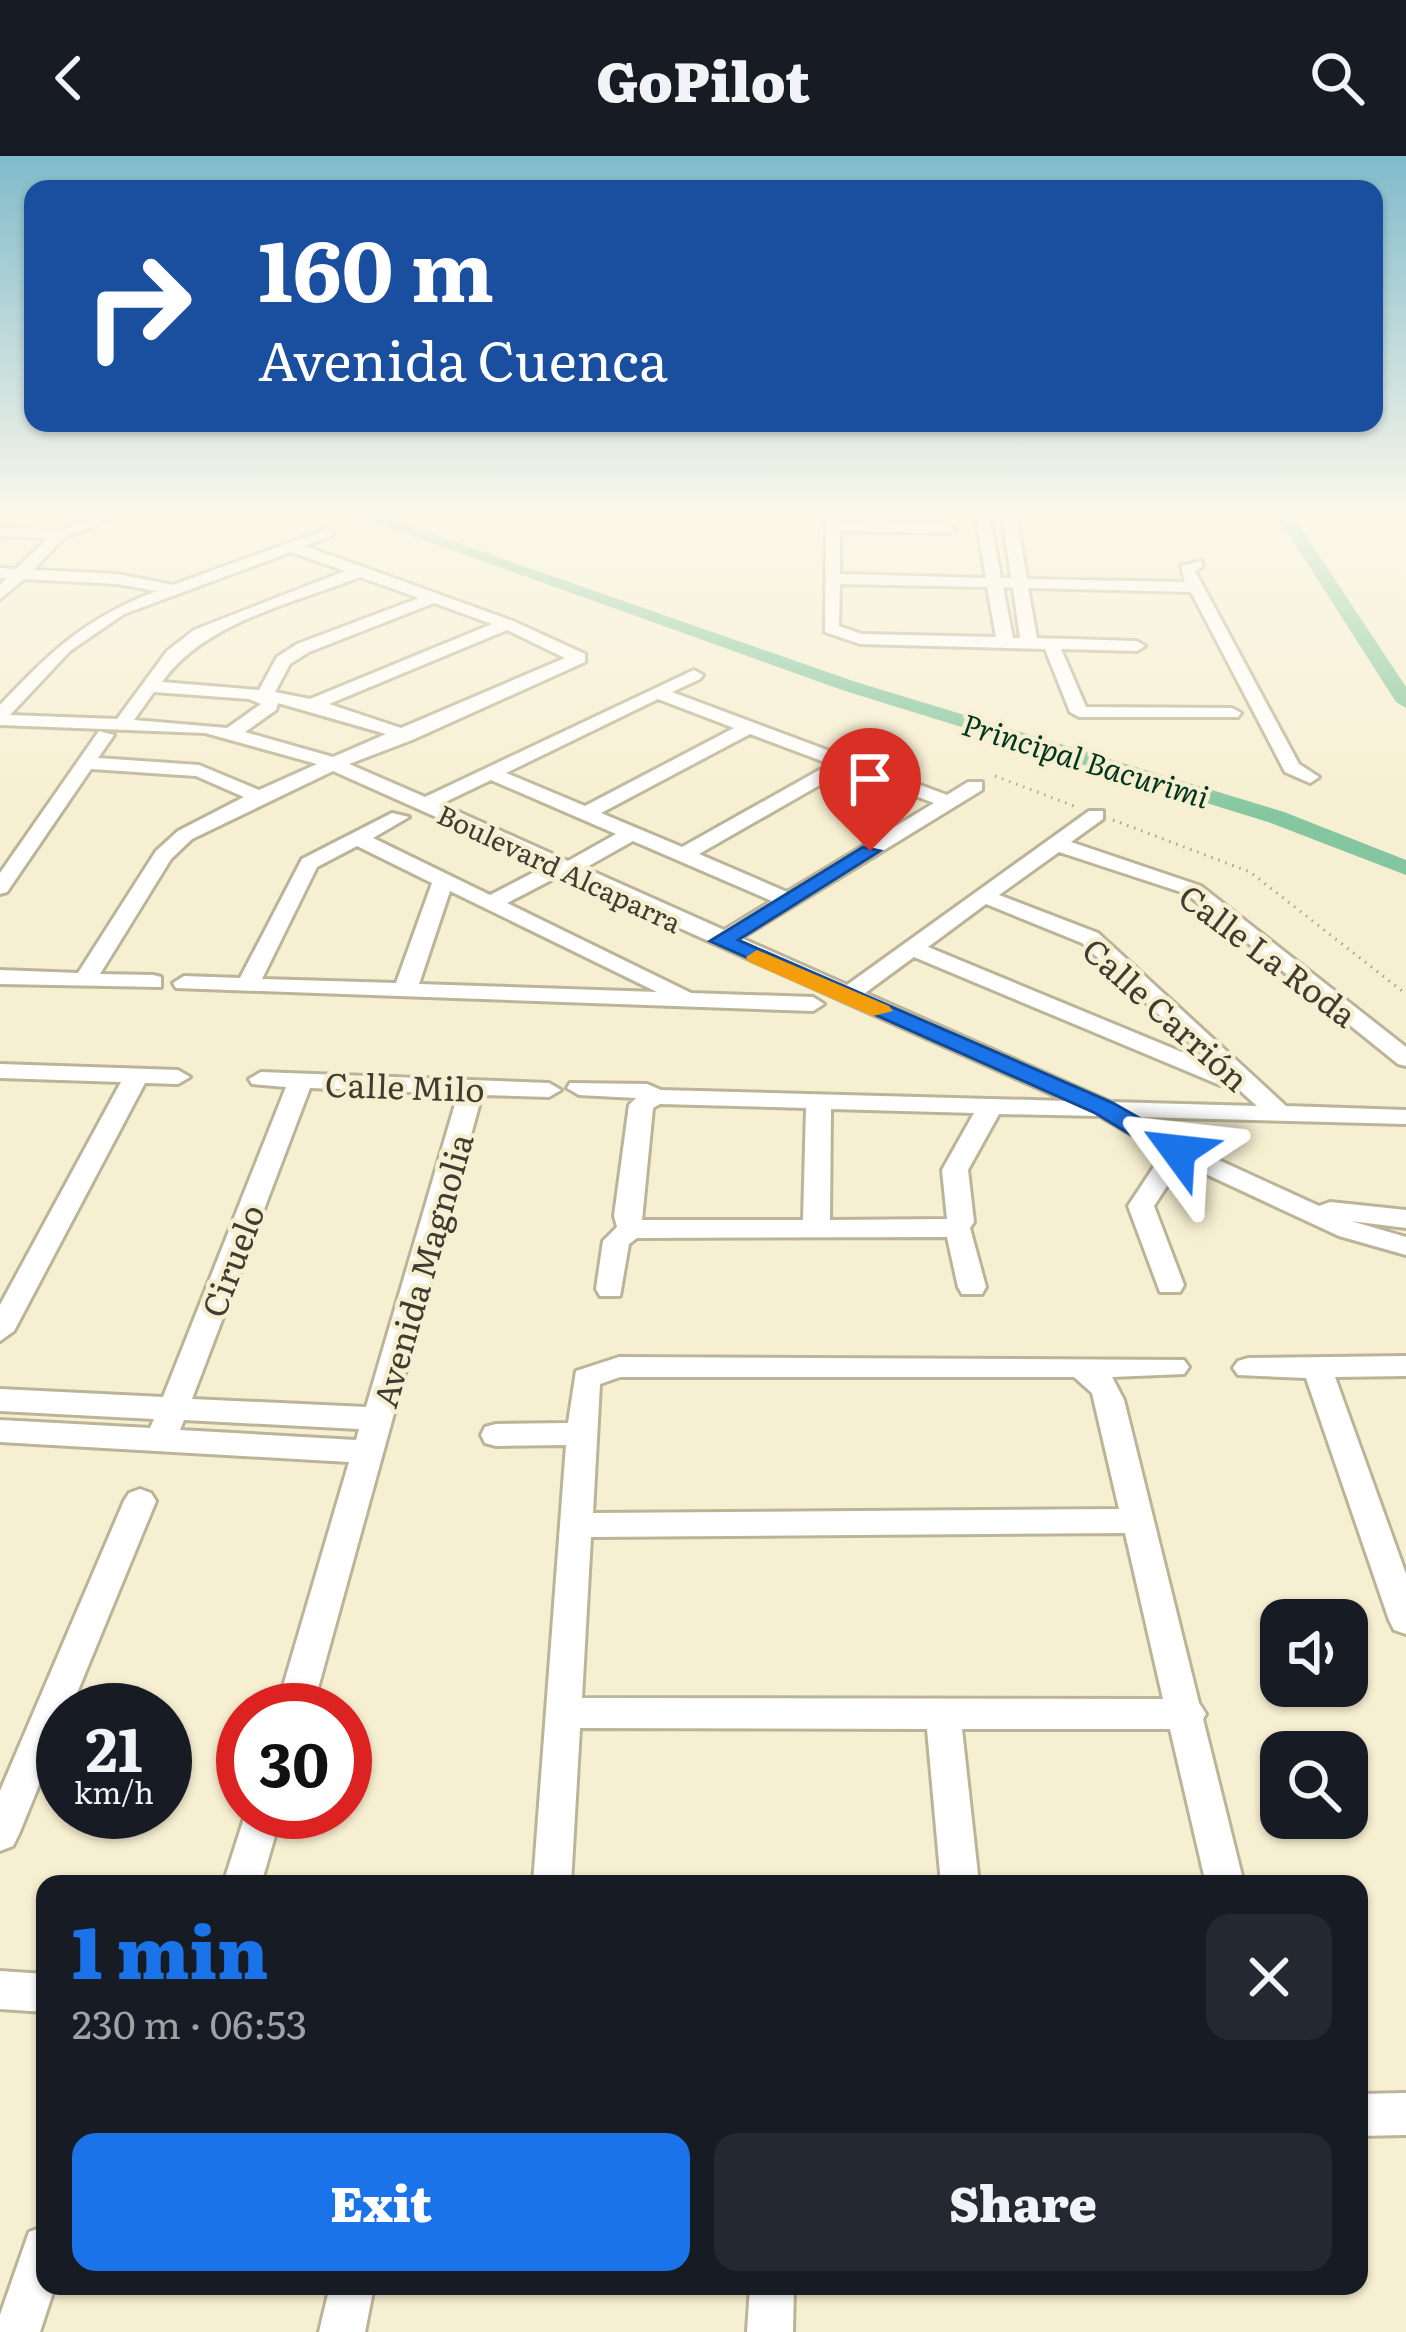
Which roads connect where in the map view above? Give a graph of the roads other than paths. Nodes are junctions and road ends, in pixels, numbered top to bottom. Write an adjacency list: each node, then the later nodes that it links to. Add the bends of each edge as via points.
1 (118, 615): 20 (street, via 43,666)
2 (250, 615): 15 (street, via 200,634)
3 (392, 615): 17 (street, via 290,655)
4 (480, 615): 9 (street)
5 (831, 615): 10 (street, via 830,629 860,639)
6 (1002, 615): 10 (street)
7 (1025, 615): 11 (street)
8 (1211, 615): 29 (street, via 1292,768)
9 (507, 624): 18 (street); 24 (street, via 579,658)
10 (1005, 642): 11 (street)
11 (1030, 643): 12 (street)
12 (1052, 644): 13 (street); 19 (street, via 1079,712)
13 (1137, 646)
14 (694, 675): 16 (street)
15 (149, 687): 17 (street); 22 (street)
16 (657, 693): 21 (street); 28 (street)
17 (268, 699): 18 (street); 23 (street)
18 (319, 703): 24 (street)
19 (1232, 713)
20 (0, 718): 22 (street, Boulevard Alcaparra)
21 (748, 728): 26 (street); 34 (street)
22 (114, 729): 23 (street, Boulevard Alcaparra); 25 (street)
23 (232, 732): 27 (street, Boulevard Alcaparra)
24 (406, 736): 27 (street)
25 (86, 763): 31 (street, via 199,771); 43 (street)
26 (845, 763): 32 (street); 40 (street)
27 (336, 765): 31 (street); 33 (street, Boulevard Alcaparra)
28 (491, 772): 33 (street); 34 (street)
29 (1310, 776)
30 (985, 781): 32 (street)
31 (259, 797): 50 (street, via 170,847)
32 (949, 802): 45 (street)
33 (424, 805): 41 (street, Boulevard Alcaparra)
34 (586, 813): 37 (street)
35 (1096, 814): 39 (street)
36 (399, 817): 38 (street)
37 (632, 833): 40 (street); 41 (street)
38 (356, 838): 42 (street); 53 (street, via 309,863)
39 (1056, 844): 44 (street); 58 (street, Calle La Roda, via 1194,890)
40 (683, 855): 45 (street)
41 (566, 870): 46 (street); 47 (street, Boulevard Alcaparra)
42 (443, 880): 46 (street); 54 (street)
43 (0, 888)
44 (984, 896): 48 (street); 64 (street, Calle Carrión, via 1090,938)
45 (791, 901): 47 (street)
46 (498, 906): 56 (street)
47 (721, 941): 55 (street, Boulevard Alcaparra)
48 (911, 948): 55 (street); 64 (street)
49 (0, 976): 50 (street)
50 (87, 977): 51 (street)
51 (153, 982)
52 (184, 983): 53 (street)
53 (248, 985): 54 (street)
54 (406, 991): 56 (street)
55 (846, 996): 71 (street, Boulevard Alcaparra)
56 (693, 1000): 57 (street)
57 (813, 1004)
58 (1406, 1059)
59 (0, 1071): 60 (street)
60 (137, 1076): 61 (street); 84 (street)
61 (178, 1077)
62 (261, 1079): 63 (street, Calle Milo)
63 (301, 1080): 65 (street, Calle Milo); 91 (street, Ciruelo)
64 (1246, 1087): 72 (street, Calle Carrión)
65 (472, 1088): 67 (street, Calle Milo); 94 (street, Avenida Magnolia)
66 (579, 1088): 68 (street)
67 (549, 1090)
68 (656, 1097): 69 (street); 78 (street, via 640,1105)
69 (820, 1099): 70 (street); 79 (street)
70 (992, 1106): 71 (street); 77 (street, via 956,1170 961,1222)
71 (1104, 1108): 72 (street); 74 (street, Boulevard Alcaparra)
72 (1279, 1113): 73 (street)
73 (1406, 1117)
74 (1178, 1151): 75 (street, Boulevard Alcaparra); 81 (street, via 1141,1206)
75 (1291, 1202): 76 (street, Boulevard Alcaparra); 80 (street, Boulevard Alcaparra)
76 (1406, 1219)
77 (954, 1228): 79 (street); 82 (street)
78 (631, 1229): 79 (street); 83 (street, via 616,1241)
79 (816, 1231)
80 (1406, 1246)
81 (1170, 1285)
82 (971, 1287)
83 (610, 1289)
84 (0, 1331)
85 (1406, 1366): 87 (street)
86 (1174, 1367): 89 (street)
87 (1317, 1367): 88 (street); 100 (street)
88 (1248, 1368)
89 (1085, 1371): 93 (street, via 603,1368 584,1382); 98 (street, via 1105,1388)
90 (0, 1400): 91 (street)
91 (173, 1408): 94 (street); 96 (street, Ciruelo)
92 (0, 1431): 96 (street)
93 (583, 1434): 95 (street); 99 (street)
94 (375, 1436): 96 (street); 101 (street, Avenida Magnolia)
95 (496, 1436)
96 (161, 1440)
97 (140, 1501): 105 (street)
98 (1137, 1521): 99 (street); 103 (street)
99 (579, 1525): 102 (street)
100 (1406, 1620)
101 (302, 1683)
102 (565, 1713): 104 (street); 108 (street)
103 (1188, 1714): 104 (street); 110 (street)
104 (943, 1717): 109 (street)
105 (0, 1834)
106 (256, 1839): 107 (street)
107 (245, 1875)
108 (553, 1875)
109 (959, 1875)
110 (1223, 1875)
111 (0, 1990): 112 (street)
112 (36, 1992)
113 (1406, 2114): 114 (street)
114 (1368, 2115)
115 (36, 2275): 118 (street)
116 (350, 2295): 119 (street)
117 (772, 2295): 120 (street)
118 (17, 2332)
119 (342, 2332)
120 (770, 2332)

